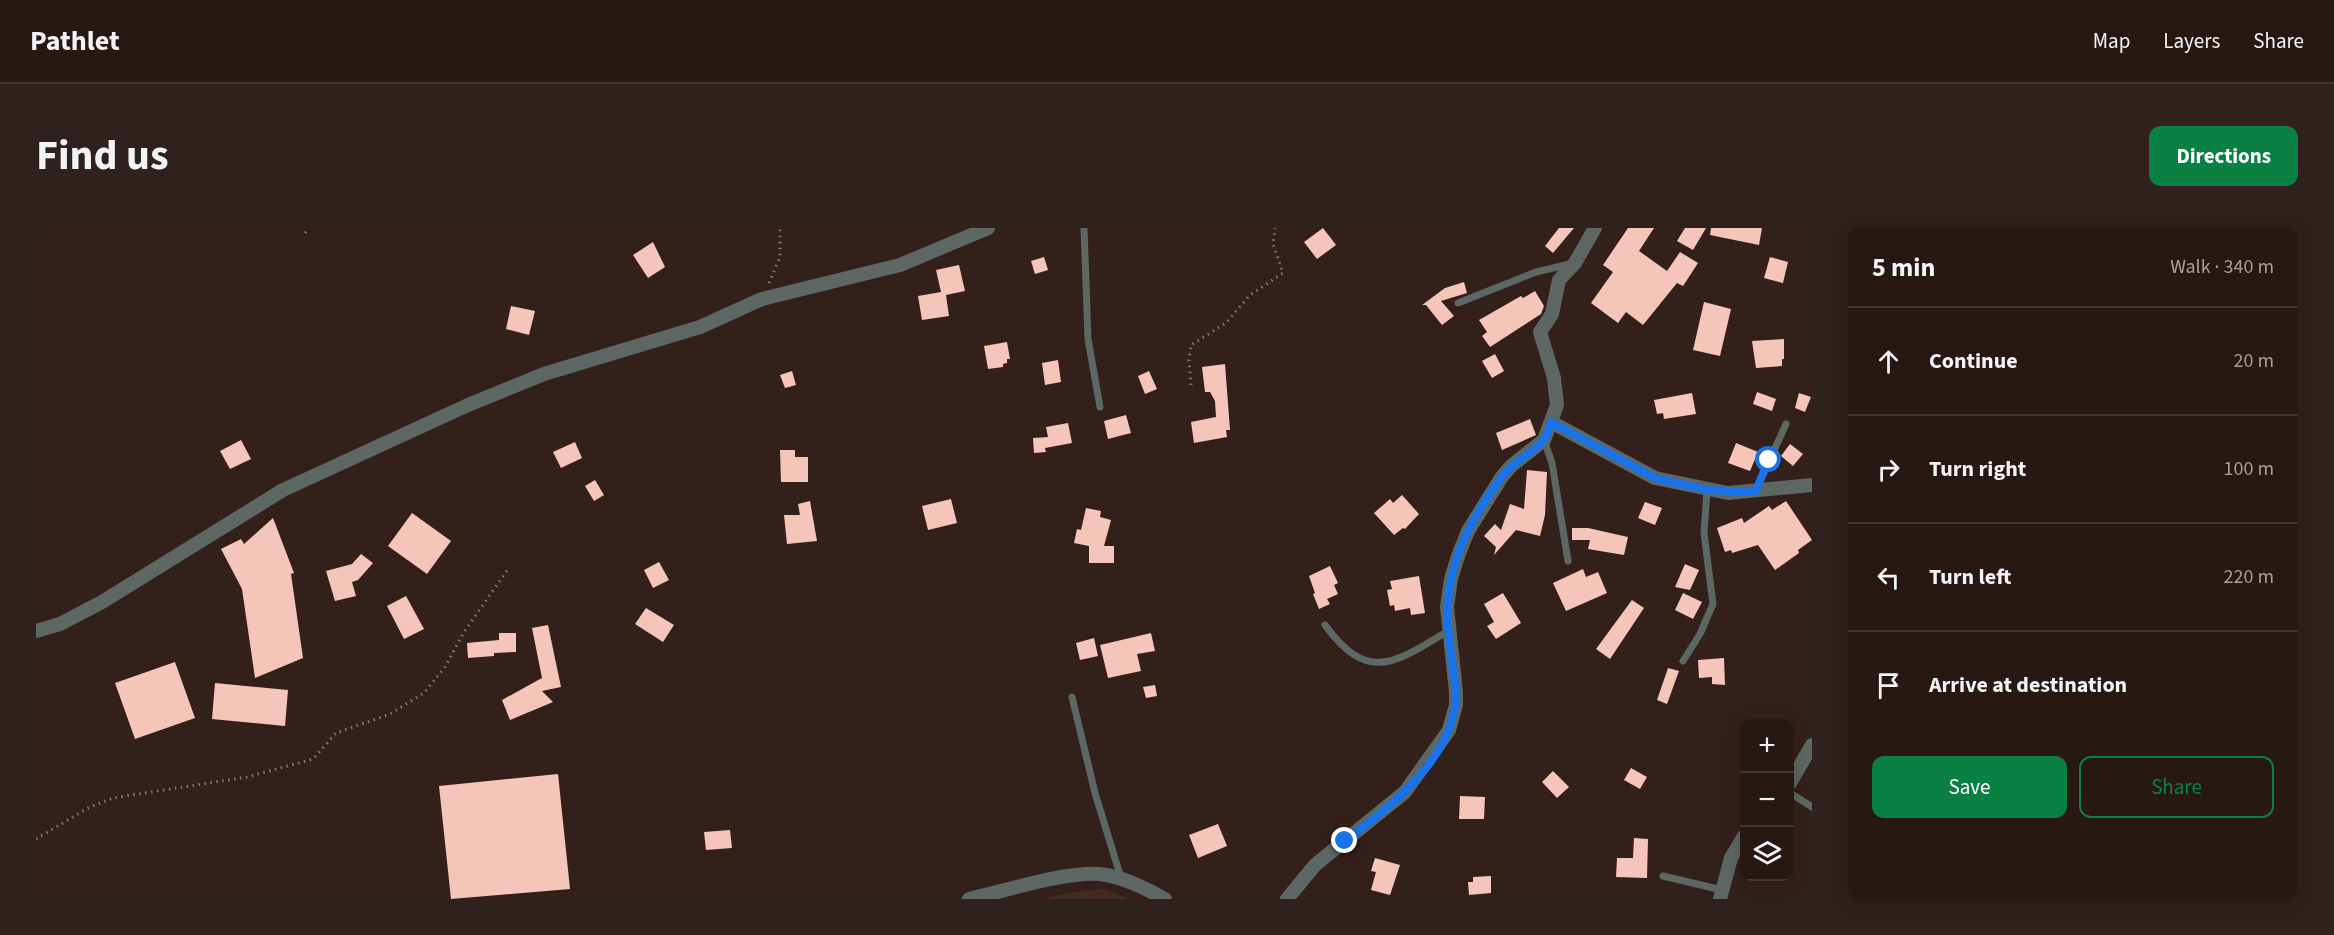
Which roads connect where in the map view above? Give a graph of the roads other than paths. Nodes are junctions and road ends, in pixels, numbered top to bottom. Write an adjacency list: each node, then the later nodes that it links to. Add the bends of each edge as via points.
1 (988, 228): 15 (street, via 900,264 762,299 675,336 544,374 283,490 102,602 60,624)
2 (1084, 228): 6 (lane, via 1088,339)
3 (1595, 228): 4 (street)
4 (1575, 262): 5 (lane, via 1536,272); 7 (street, via 1559,280 1552,314 1540,333 1554,378 1557,405)
5 (1458, 303)
6 (1100, 407)
7 (1551, 422): 9 (street); 11 (street, via 1655,478)
8 (1786, 424): 12 (lane)
9 (1544, 440): 13 (lane, via 1552,463); 16 (street, via 1511,466 1468,531 1451,579)
10 (1812, 485): 12 (street)
11 (1707, 490): 12 (street); 17 (lane, via 1704,533 1713,604)
12 (1755, 492)
13 (1568, 561)
14 (1325, 625): 16 (lane, via 1352,656 1374,662 1408,656)
15 (36, 631)
16 (1448, 631): 29 (street, via 1456,705 1445,738 1405,792 1315,865)
17 (1683, 661)
18 (1072, 697): 25 (lane)
19 (1812, 745): 20 (street)
20 (1794, 776)
21 (1794, 796): 22 (lane)
22 (1812, 807)
23 (1740, 843): 26 (street, via 1731,858)
24 (1663, 876): 26 (lane)
25 (1121, 878): 27 (street, via 1078,875); 28 (street)
26 (1721, 894)
27 (969, 899)
28 (1165, 899)
29 (1287, 899)

